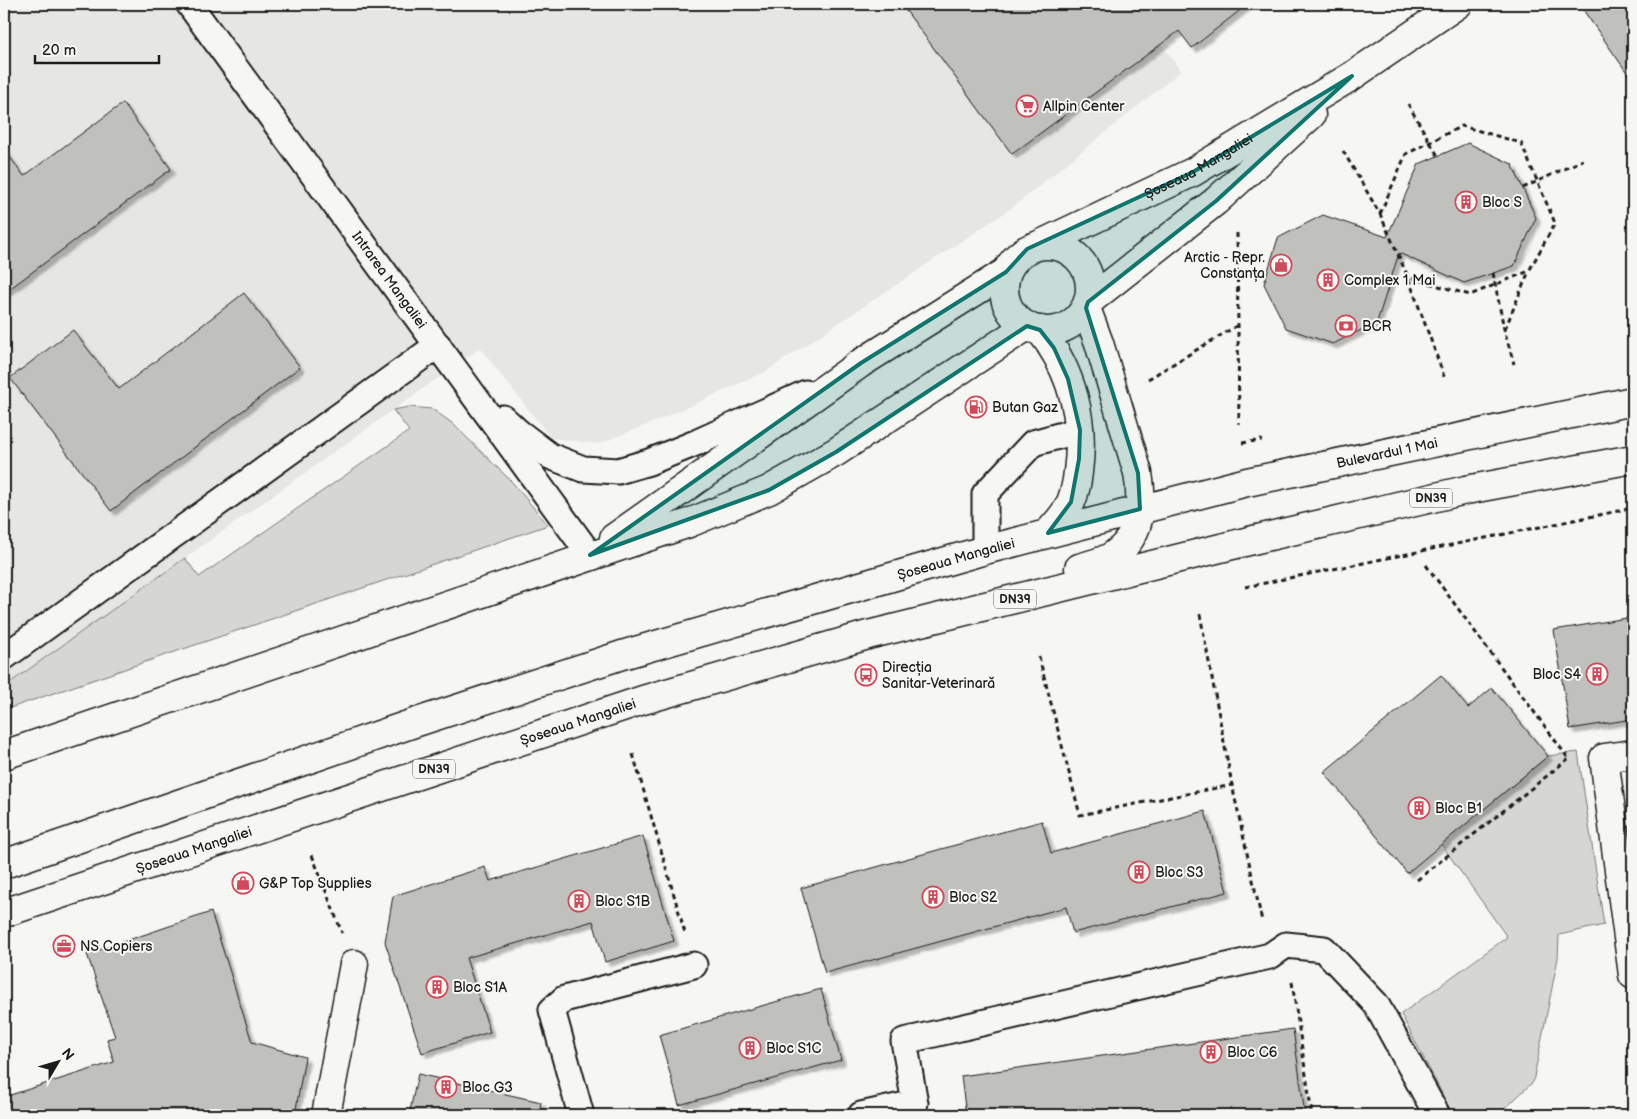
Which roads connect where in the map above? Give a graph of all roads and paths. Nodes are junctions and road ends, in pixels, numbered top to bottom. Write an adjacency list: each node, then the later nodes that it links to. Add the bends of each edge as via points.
1 (189, 4): 23 (lane, Intrarea Mangaliei)
2 (1458, 4): 3 (main road, Șoseaua Mangaliei)
3 (1352, 76): 13 (main road, Șoseaua Mangaliei, via 1193,172); 19 (main road, Șoseaua Mangaliei, via 1216,201)
4 (1408, 104): 5 (path)
5 (1430, 142): 7 (path); 9 (path, via 1462,126 1520,143); 11 (path, via 1406,154)
6 (1343, 151): 11 (path)
7 (1438, 156)
8 (1583, 160): 9 (path)
9 (1537, 182): 10 (path); 14 (path, via 1555,223)
10 (1522, 188)
11 (1380, 214): 17 (path)
12 (1237, 233): 20 (path)
13 (1038, 245): 15 (main road, via 1017,256); 19 (main road, via 1064,247 1084,264 1091,289)
14 (1530, 271): 18 (path); 22 (path)
15 (1006, 272): 21 (main road, via 1004,284 1009,309); 24 (main road)
16 (1493, 273): 18 (path)
17 (1408, 277): 18 (path, via 1470,295); 27 (path)
18 (1495, 285): 22 (path)
19 (1087, 305): 21 (main road, via 1073,323 1063,328 1052,331); 34 (main road, via 1138,473)
20 (1238, 325): 28 (path); 30 (path)
21 (1033, 328): 31 (main road, via 1054,348 1068,379); 37 (main road, via 836,452 769,490 689,523)
22 (1504, 330): 25 (path)
23 (438, 345): 26 (lane, Intrarea Mangaliei); 42 (lane)
24 (861, 363): 26 (lane, via 804,394 698,442 618,471 583,469 550,456 517,431); 37 (main road)
25 (1514, 364)
26 (462, 378): 37 (lane, Intrarea Mangaliei)
27 (1445, 378)
28 (1145, 381)
29 (1633, 401): 34 (main road, Bulevardul 1 Mai, via 1247,482)
30 (1239, 424)
31 (1080, 430): 35 (main road, via 1076,486 1062,518); 36 (lane, via 1033,443 985,494)
32 (1633, 459): 41 (main road, Șoseaua Mangaliei / DN39, via 1466,490)
33 (1633, 508): 39 (path)
34 (1140, 509): 35 (main road, Șoseaua Mangaliei); 41 (main road, via 1128,543 1115,555 1100,562 996,589)
35 (1048, 533): 36 (main road, Șoseaua Mangaliei)
36 (985, 550): 49 (main road, Șoseaua Mangaliei, via 622,655)
37 (590, 555): 46 (main road)
38 (1426, 565): 50 (path, via 1569,759)
39 (1244, 587)
40 (1200, 614): 47 (path)
41 (919, 621): 51 (main road, Șoseaua Mangaliei / DN39, via 643,700)
42 (4, 657)
43 (1039, 657): 47 (path, via 1080,815)
44 (633, 754): 54 (path)
45 (1633, 754): 55 (main road, via 1604,758)
46 (4, 755)
47 (1232, 785): 52 (path)
48 (312, 855): 53 (path)
49 (4, 864)
50 (1418, 880)
51 (4, 913)
52 (1278, 950): 58 (lane, via 904,1041 915,1103); 59 (path); 60 (lane, via 1324,948 1376,1004)
53 (354, 964): 56 (main road)
54 (694, 965): 57 (lane, via 564,999 552,1010)
55 (1633, 967)
56 (326, 1115)
57 (580, 1115)
58 (862, 1115)
59 (1312, 1115)
60 (1437, 1115)

